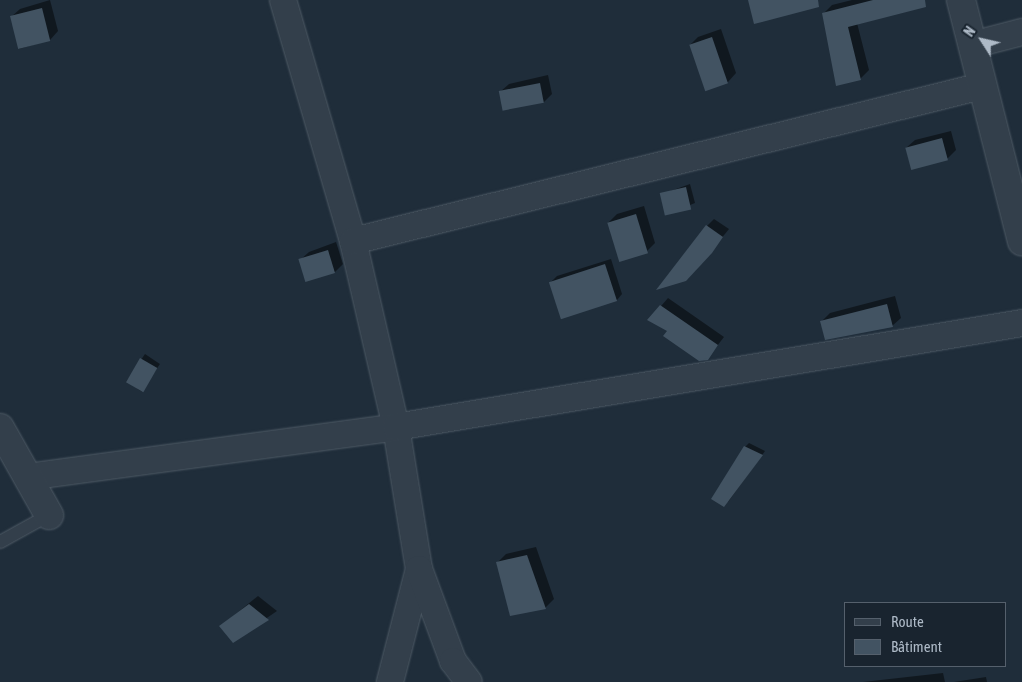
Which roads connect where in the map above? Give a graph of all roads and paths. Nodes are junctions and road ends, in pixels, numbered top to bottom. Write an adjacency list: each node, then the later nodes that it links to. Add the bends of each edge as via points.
1 (283, 0): 6 (street)
2 (961, 0): 4 (street)
3 (1022, 32): 4 (street)
4 (972, 45): 5 (street)
5 (982, 86): 6 (street); 7 (street)
6 (353, 241): 9 (street)
7 (1022, 241)
8 (1022, 323): 9 (street)
9 (396, 427): 11 (street); 14 (street)
10 (0, 428): 11 (street)
11 (28, 477): 12 (street)
12 (49, 515): 13 (lane)
13 (0, 542)
14 (419, 570): 15 (street); 16 (street, via 453,662)
15 (390, 682)
16 (469, 682)

